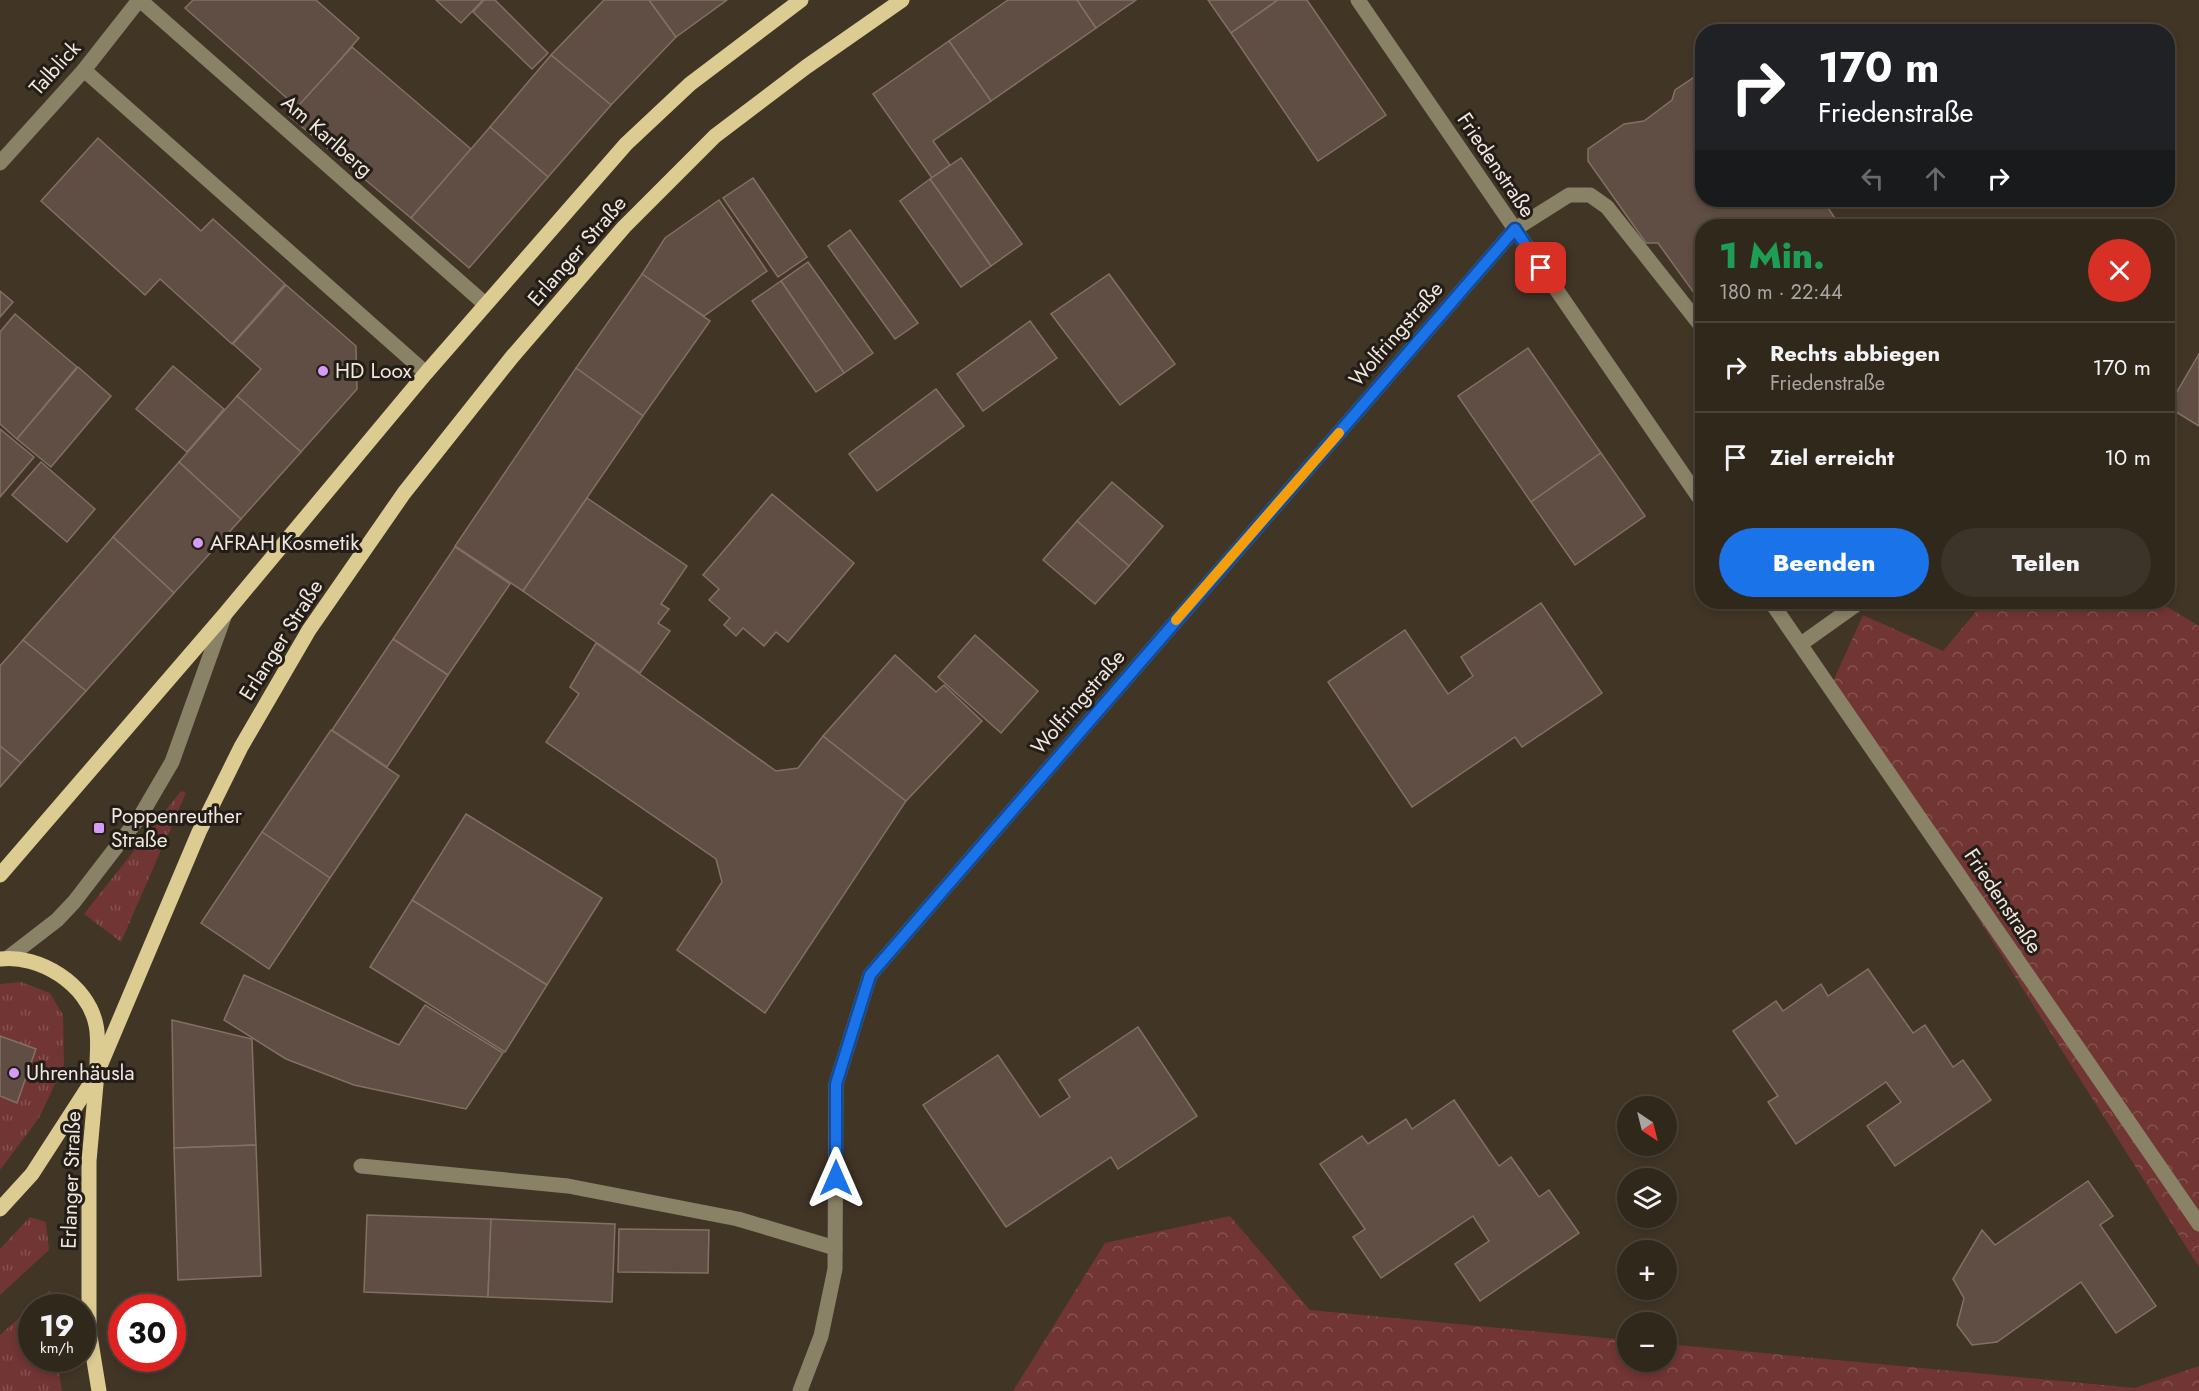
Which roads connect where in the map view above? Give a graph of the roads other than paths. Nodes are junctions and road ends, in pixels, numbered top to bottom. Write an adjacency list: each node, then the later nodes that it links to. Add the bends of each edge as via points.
1 (140, 0): 5 (street, Talblick); 8 (street, Am Karlberg)
2 (801, 0): 8 (main road, Erlanger Straße, via 690,84 626,144)
3 (902, 0): 18 (main road, Erlanger Straße, via 706,144 624,227 512,357 404,493 309,630 241,747 199,832)
4 (1358, 0): 7 (street, Friedenstraße)
5 (84, 70): 6 (street, Talblick); 10 (street)
6 (0, 163)
7 (1515, 229): 9 (street, Wolfringstraße, via 1569,195 1590,195 1607,207); 11 (street, Friedenstraße); 22 (street, Wolfringstraße, via 870,975 836,1084)
8 (485, 304): 10 (main road, Erlanger Straße)
9 (1695, 318)
10 (426, 373): 14 (main road, Erlanger Straße)
11 (1695, 492)
12 (1776, 609): 15 (street, Friedenstraße)
13 (1850, 609): 15 (street)
14 (225, 614): 16 (main road, Erlanger Straße); 17 (street, via 172,762 141,815 57,920)
15 (1801, 644): 21 (street, Friedenstraße)
16 (0, 875)
17 (5, 958): 18 (main road, via 35,961 64,978 85,999 96,1024)
18 (98, 1073): 20 (main road, via 32,1174); 23 (main road, Erlanger Straße, via 89,1161 89,1330)
19 (361, 1166): 22 (street, via 568,1185 738,1219)
20 (0, 1209)
21 (2199, 1224)
22 (835, 1248): 24 (street, Wolfringstraße, via 835,1269 822,1336)
23 (99, 1391)
24 (800, 1391)

